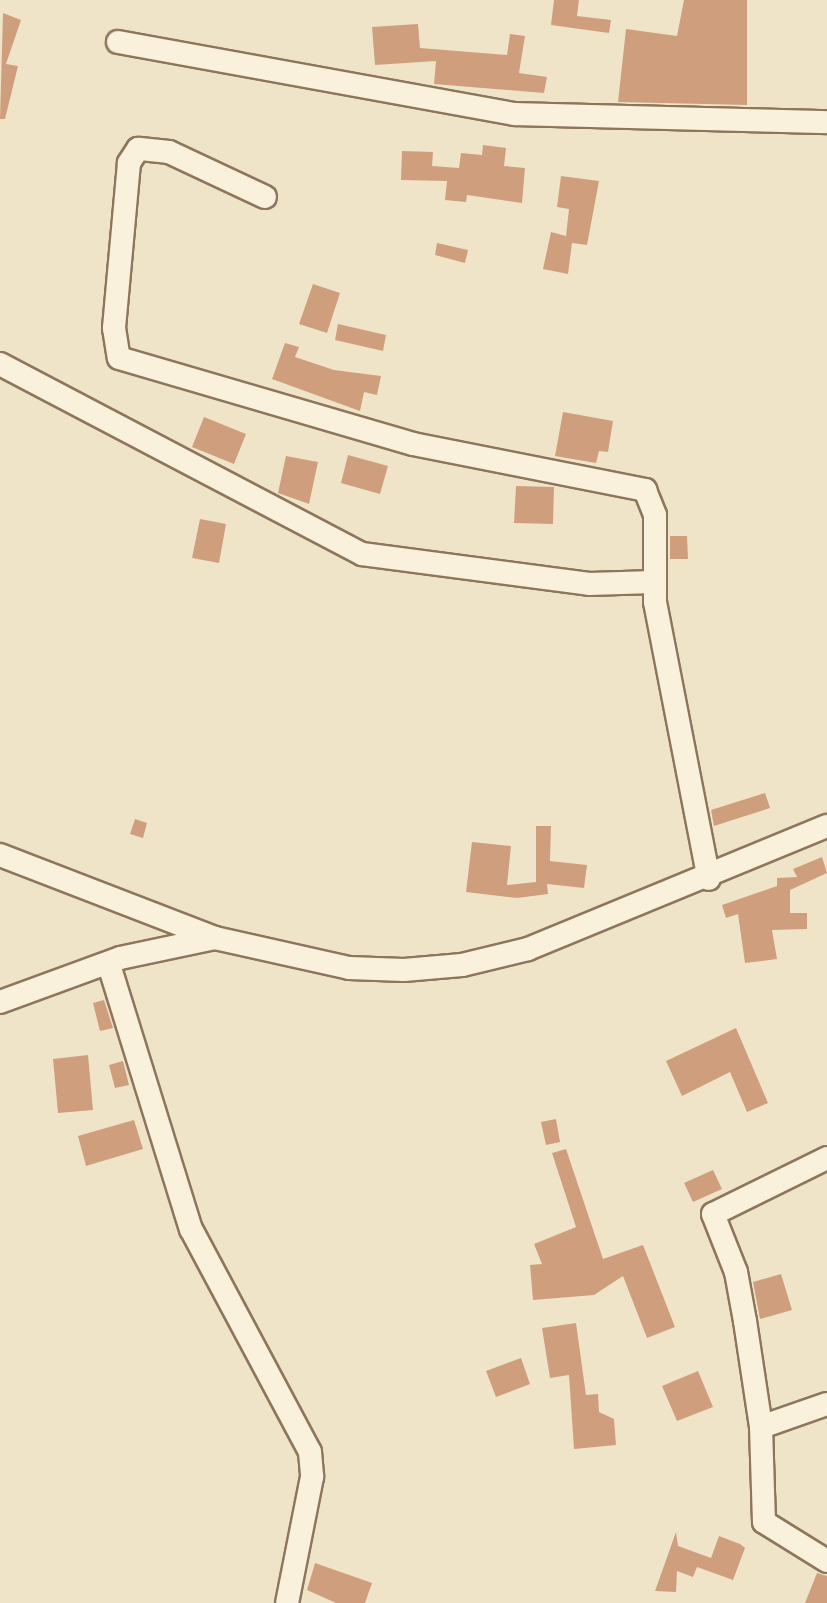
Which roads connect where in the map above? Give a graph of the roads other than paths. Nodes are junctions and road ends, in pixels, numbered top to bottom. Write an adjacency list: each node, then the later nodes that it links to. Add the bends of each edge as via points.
1 (118, 42): 2 (street, via 515,114 689,124)
2 (827, 122)
3 (265, 197): 5 (street, via 169,152 138,149 129,163 114,328 120,358 413,444 645,490 655,515)
4 (0, 364): 5 (street, via 362,554 589,584)
5 (654, 582): 8 (street)
6 (827, 826): 8 (street)
7 (0, 855): 9 (street)
8 (709, 879): 9 (street, via 528,949 462,966 349,968)
9 (215, 938): 11 (street, via 120,958)
10 (110, 968): 16 (street, via 191,1228 310,1452 312,1477)
11 (0, 1002)
12 (827, 1158): 14 (street, via 712,1214 736,1272)
13 (827, 1404): 14 (street)
14 (762, 1427): 15 (street, via 764,1522)
15 (827, 1561)
16 (287, 1603)

